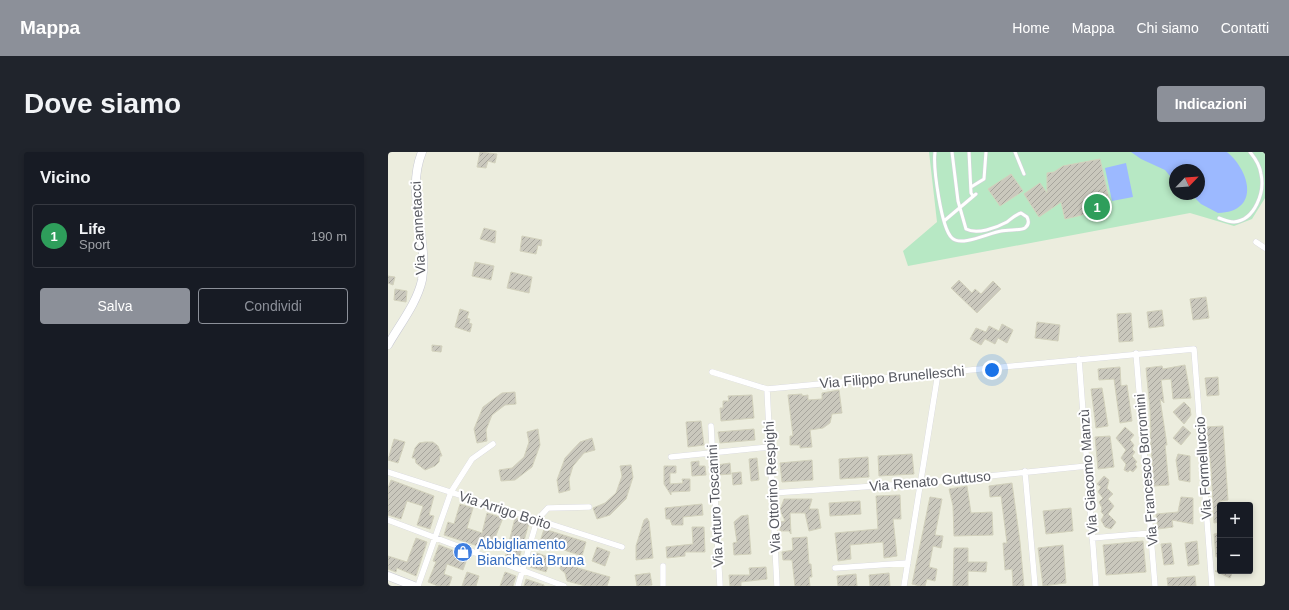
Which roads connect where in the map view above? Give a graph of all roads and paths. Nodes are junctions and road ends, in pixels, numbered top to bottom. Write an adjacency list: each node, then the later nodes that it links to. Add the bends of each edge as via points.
1 (422, 152): 15 (street, Via Cannetacci, via 415,175 423,268 421,282 413,304)
2 (935, 152): 12 (lane)
3 (952, 152): 10 (lane)
4 (969, 152): 9 (lane)
5 (986, 152): 9 (lane, via 984,179)
6 (1015, 152): 8 (lane)
7 (1250, 152): 11 (lane, via 1261,173 1260,197 1253,210 1243,220 1233,222)
8 (1024, 174)
9 (971, 187): 10 (lane, via 974,195)
10 (960, 208): 12 (lane); 12 (lane, via 966,229 975,232 1001,225 1018,214 1026,215 1029,222 1022,229 1002,230 968,241 958,241 949,234)
11 (1219, 218)
12 (944, 221)
13 (1256, 242): 14 (street)
14 (1265, 248)
15 (388, 345)
16 (1194, 349): 17 (street, Via Filippo Brunelleschi); 56 (street, Via Formelluccio)
17 (1136, 353): 18 (street, Via Filippo Brunelleschi); 36 (street, Via Francesco Borromini)
18 (1079, 359): 20 (street, Via Filippo Brunelleschi); 27 (street, Via Giacomo Manzù)
19 (712, 372): 21 (street, Via Filippo Brunelleschi)
20 (938, 373): 21 (street, Via Filippo Brunelleschi); 30 (street)
21 (767, 389): 24 (street, Via Ottorino Respighi)
22 (711, 426): 25 (street, Via Arturo Toscanini)
23 (493, 444): 31 (street, via 472,459)
24 (770, 447): 25 (street); 32 (street, Via Ottorino Respighi)
25 (713, 453): 26 (street); 50 (street, Via Arturo Toscanini)
26 (671, 457)
27 (1087, 466): 28 (street, Via Renato Guttuso); 38 (street, Via Giacomo Manzù)
28 (1025, 471): 30 (street, Via Renato Guttuso); 53 (street)
29 (388, 472): 31 (street, Via Arrigo Boito)
30 (921, 483): 32 (street, Via Renato Guttuso); 40 (street)
31 (451, 492): 35 (street, Via Arrigo Boito); 37 (street)
32 (772, 493): 51 (street, Via Ottorino Respighi)
33 (589, 507): 35 (street, via 548,508)
34 (388, 520): 37 (street)
35 (538, 520): 39 (street, Via Arrigo Boito); 43 (street)
36 (1151, 533): 38 (street); 55 (street, Via Francesco Borromini)
37 (436, 538): 43 (street); 46 (street)
38 (1092, 538): 54 (street, Via Giacomo Manzù)
39 (622, 547)
40 (908, 563): 42 (street); 52 (street)
41 (663, 566): 49 (street)
42 (835, 568)
43 (523, 570): 47 (street); 48 (street)
44 (388, 576): 45 (street)
45 (414, 586)
46 (418, 586)
47 (518, 586)
48 (564, 586)
49 (664, 586)
50 (720, 586)
51 (777, 586)
52 (904, 586)
53 (1035, 586)
54 (1096, 586)
55 (1155, 586)
56 (1212, 586)

